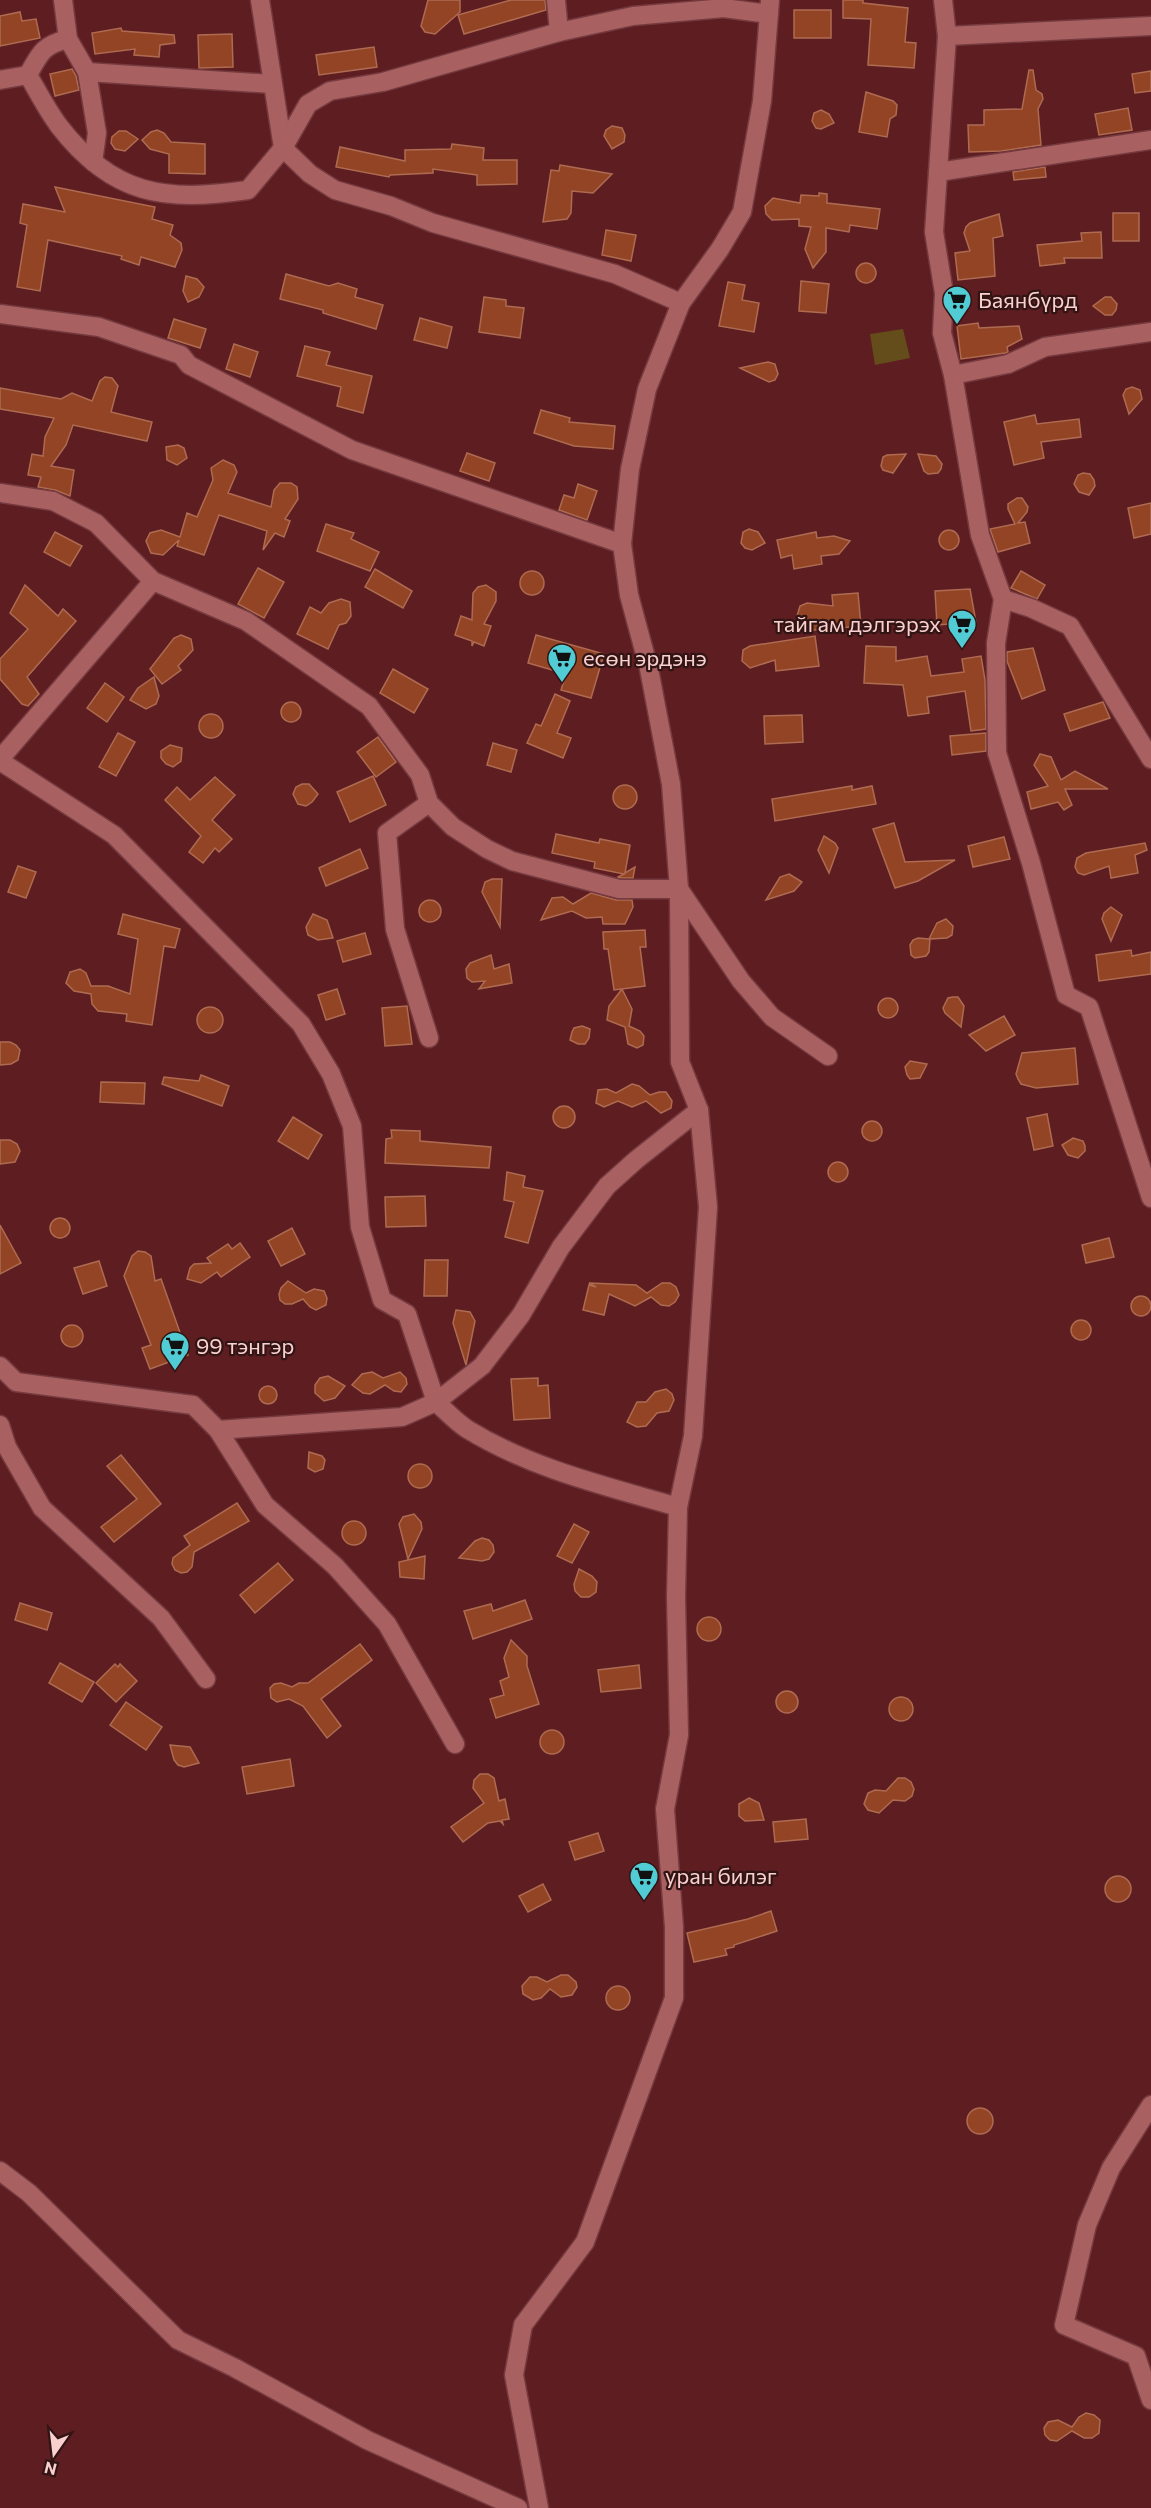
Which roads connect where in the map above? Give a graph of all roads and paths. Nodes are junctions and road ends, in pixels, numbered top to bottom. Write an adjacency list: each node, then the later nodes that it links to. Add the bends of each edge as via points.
1 (63, 0): 9 (street)
2 (260, 0): 13 (street)
3 (556, 0): 7 (street)
4 (942, 0): 8 (street)
5 (769, 7): 7 (street, via 633,16); 18 (street, via 762,101 742,212)
6 (1151, 26): 8 (street)
7 (559, 33): 15 (street, via 384,82 330,91 308,104)
8 (947, 36): 17 (street)
9 (68, 39): 10 (street); 11 (street, via 41,51)
10 (87, 72): 13 (street); 16 (street, via 97,133)
11 (28, 75): 12 (street); 16 (street, via 59,125)
12 (0, 80)
13 (272, 84): 15 (street)
14 (1151, 140): 17 (street)
15 (283, 148): 16 (street, via 248,190 211,195 179,196 145,189 110,176); 18 (street, via 310,174 335,190 433,223 615,274)
16 (93, 162)
17 (939, 172): 21 (street, via 934,232 944,293 942,333)
18 (681, 303): 23 (street, via 647,389 630,469)
19 (0, 314): 23 (street, via 99,327 181,355 189,365 352,450)
20 (1151, 332): 21 (street, via 1045,347 1008,364)
21 (953, 375): 25 (street, via 980,535)
22 (0, 493): 24 (street, via 53,501 96,524)
23 (622, 544): 29 (street, via 629,595 649,669 671,784)
24 (153, 581): 27 (street); 28 (street, via 246,621 369,706 420,775)
25 (1003, 599): 26 (street, via 1070,626); 33 (street, via 996,643 997,753 1066,995 1089,1007)
26 (1151, 759)
27 (0, 760): 35 (street, via 114,836 302,1024 331,1074 352,1126 360,1227 382,1300 407,1314)
28 (429, 803): 29 (street, via 453,826 512,861 619,889); 30 (street, via 387,833 395,929)
29 (679, 889): 31 (street, via 741,981 772,1017); 32 (street, via 680,1062)
30 (429, 1038)
31 (828, 1056)
32 (699, 1110): 35 (street, via 607,1186 482,1366); 39 (street, via 708,1207 693,1436)
33 (1151, 1198)
34 (0, 1366): 37 (street, via 16,1382 193,1405)
35 (436, 1402): 37 (street, via 402,1417); 39 (street, via 465,1428 559,1473)
36 (0, 1425): 38 (street)
37 (218, 1430): 41 (street, via 265,1505 335,1566 387,1624)
38 (4, 1445): 40 (street, via 42,1508 161,1618)
39 (678, 1507): 46 (street, via 679,1735 665,1809 674,1926 674,1998 585,2242 523,2325 514,2375)
40 (206, 1679)
41 (455, 1744)
42 (1151, 2105): 44 (street, via 1111,2168 1087,2225 1064,2325 1136,2356)
43 (0, 2171): 45 (street, via 29,2193 178,2340 368,2440)
44 (1151, 2400)
45 (518, 2508)
46 (539, 2508)

